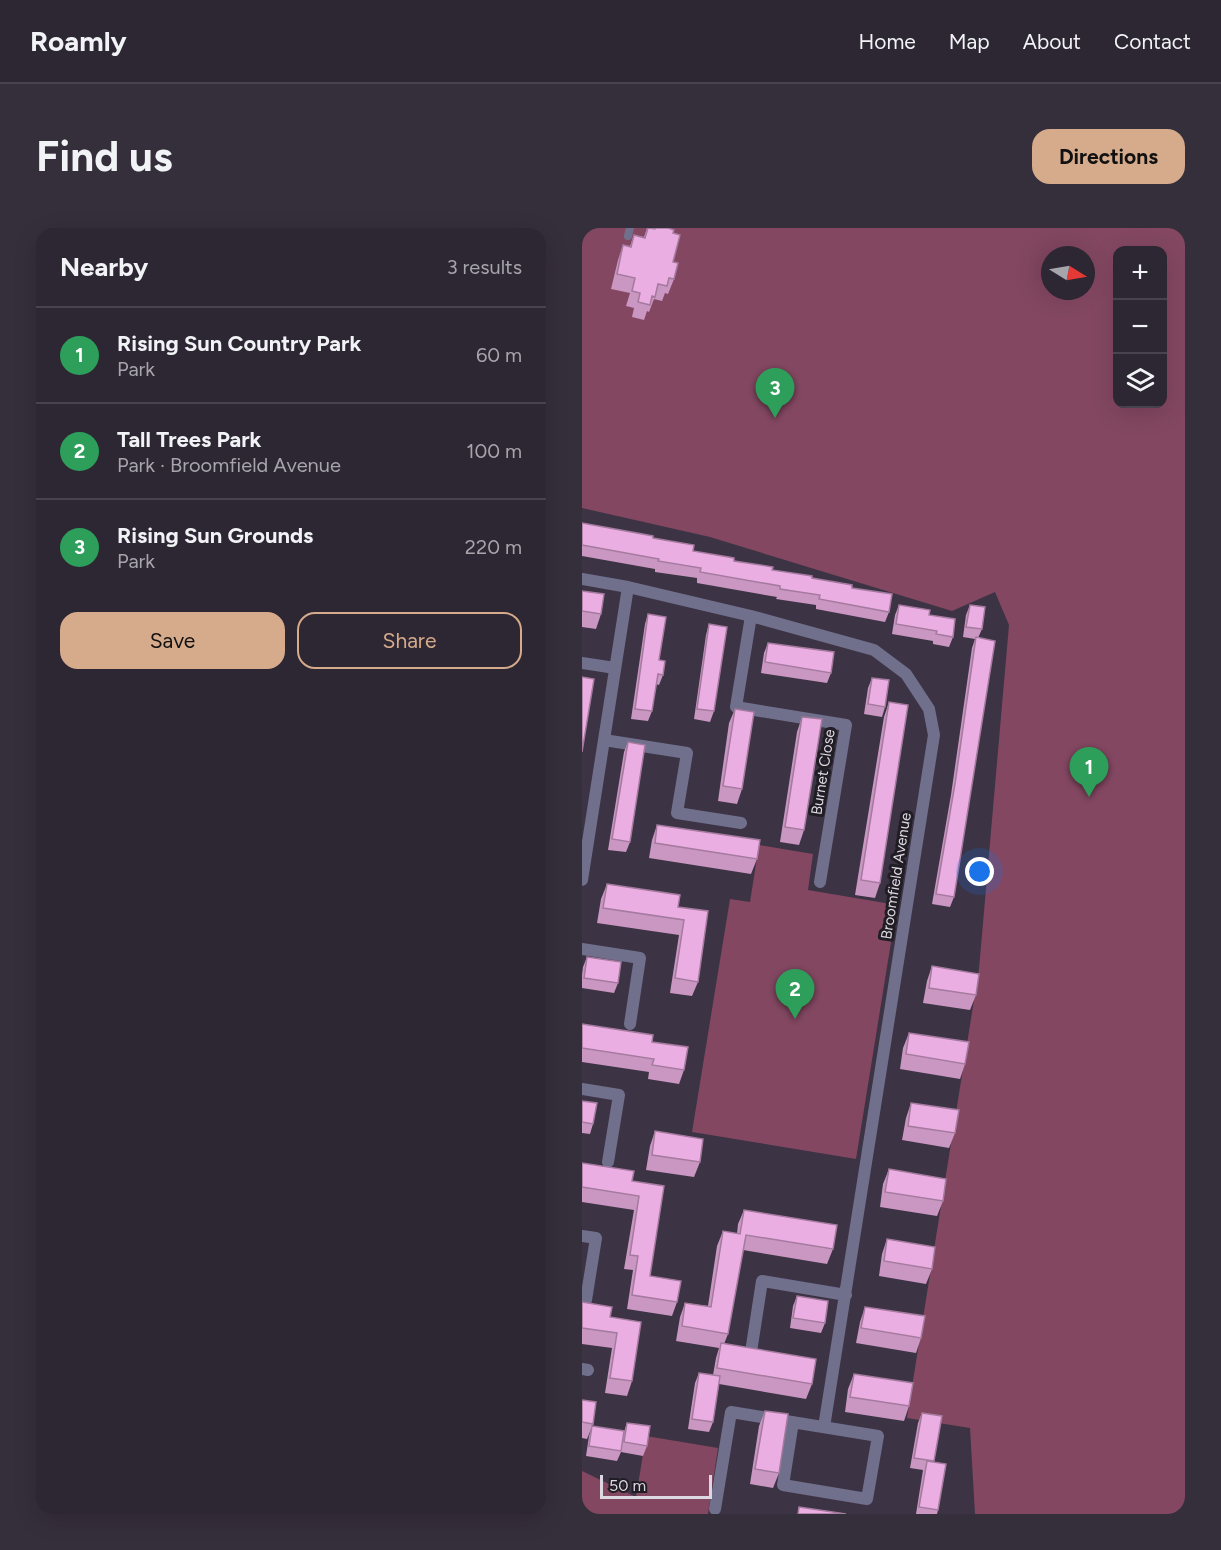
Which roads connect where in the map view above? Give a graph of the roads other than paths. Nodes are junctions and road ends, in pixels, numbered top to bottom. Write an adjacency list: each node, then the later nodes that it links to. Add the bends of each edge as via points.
1 (582, 579): 2 (street, Broomfield Avenue)
2 (628, 587): 3 (street, Broomfield Avenue); 5 (street)
3 (751, 616): 10 (street, Burnet Close, via 736,707 846,725); 16 (street, Broomfield Avenue, via 874,650 906,674 929,709 934,735)
4 (582, 663): 5 (street)
5 (615, 668): 6 (street)
6 (604, 740): 7 (street); 8 (street, via 687,753 677,813)
7 (587, 811): 9 (street)
8 (741, 823)
9 (582, 880)
10 (820, 882)
11 (582, 949): 12 (street, via 640,958)
12 (630, 1024)
13 (582, 1089): 14 (street, via 619,1095)
14 (608, 1162)
15 (582, 1236): 17 (street, via 596,1238)
16 (846, 1295): 18 (street, via 762,1281); 20 (street, Broomfield Avenue)
17 (586, 1300)
18 (751, 1352)
19 (793, 1422): 20 (street); 20 (street, via 783,1485 867,1499 878,1436); 21 (street, via 730,1412)
20 (824, 1427)
21 (715, 1509)

